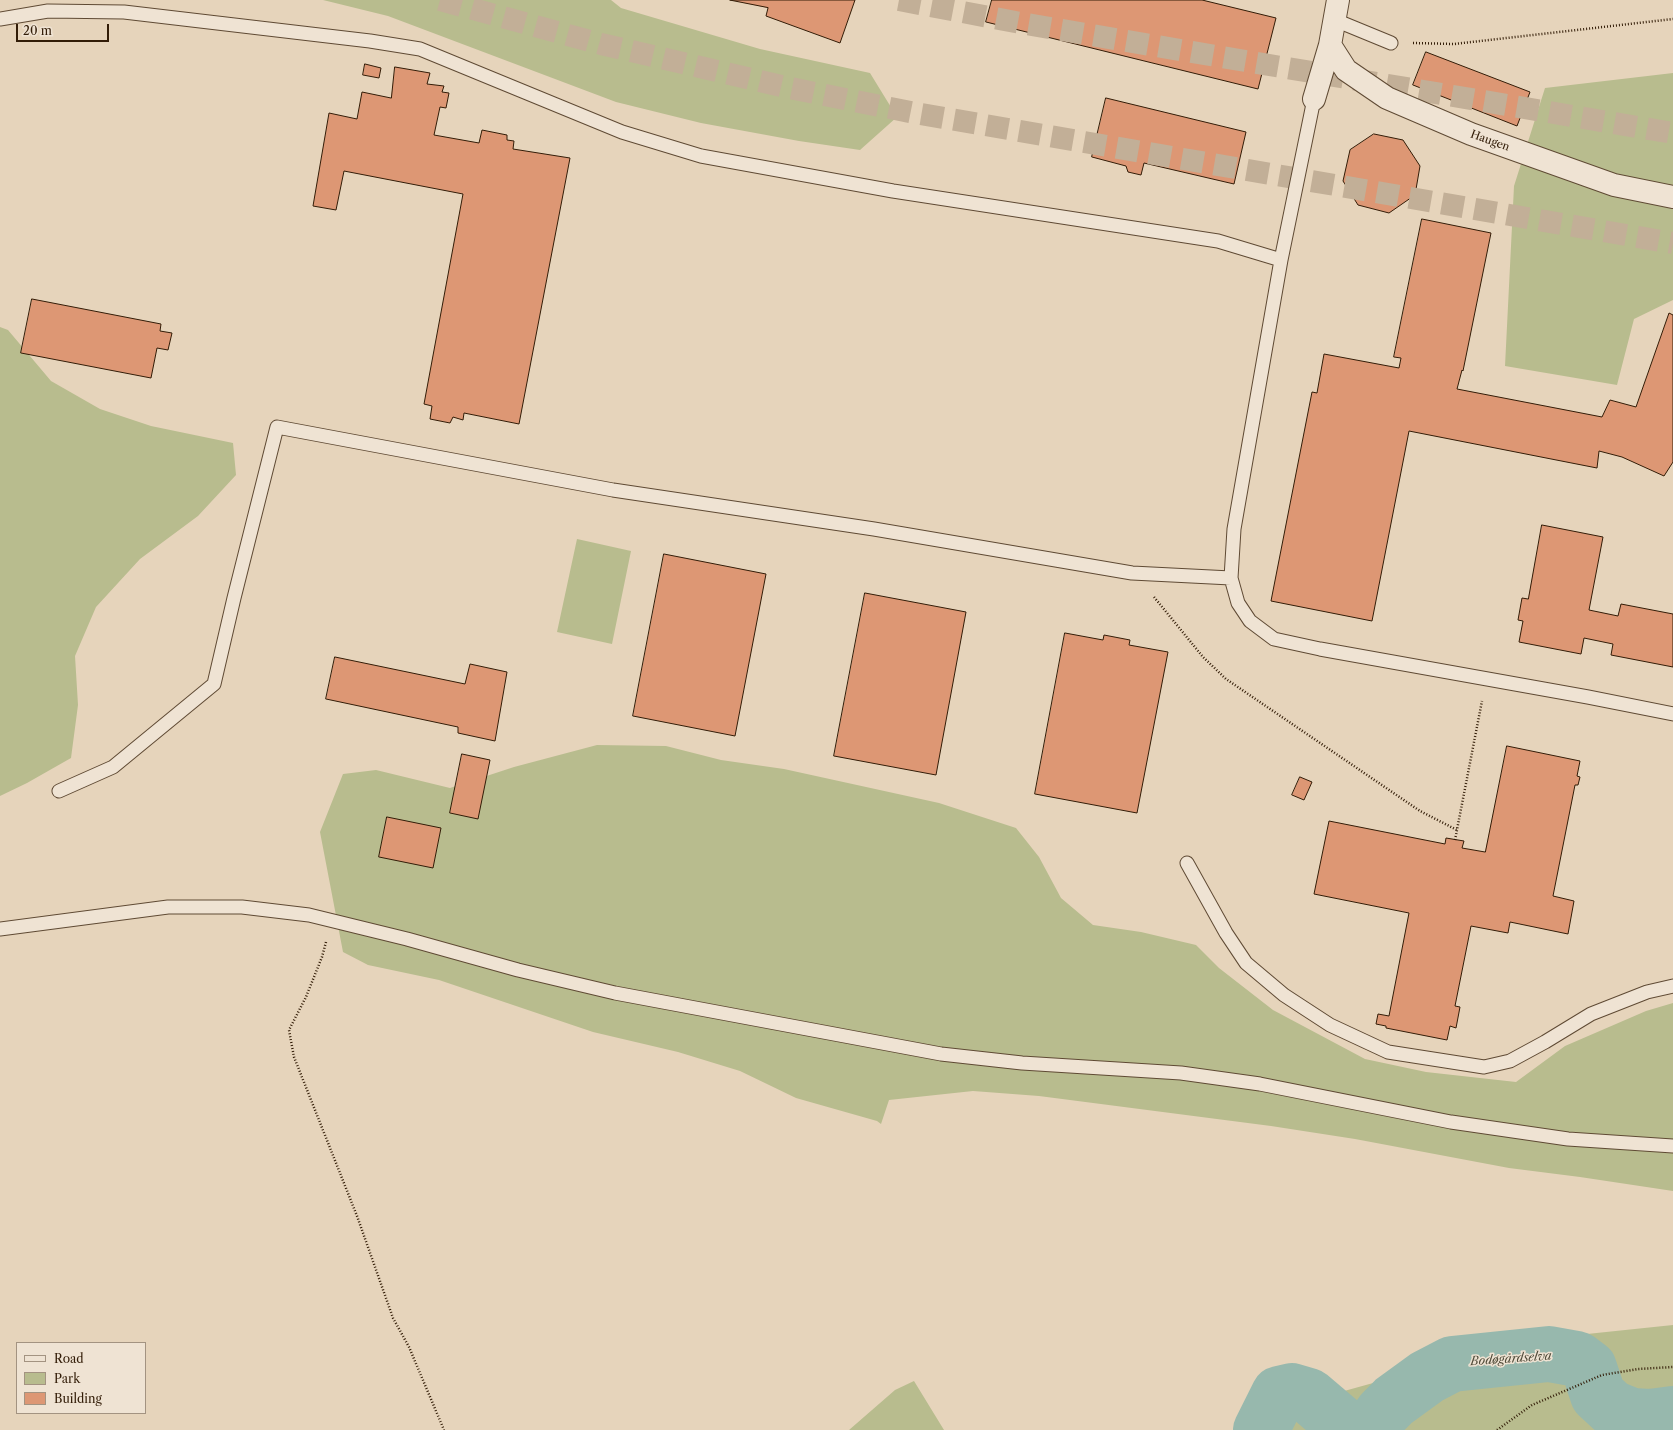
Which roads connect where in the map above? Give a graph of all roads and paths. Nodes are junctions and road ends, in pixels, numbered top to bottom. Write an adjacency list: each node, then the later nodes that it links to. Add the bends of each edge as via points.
1 (1337, 10): 4 (lane); 5 (street)
2 (0, 19): 8 (lane, via 48,11 124,12 420,49 622,132 701,156 893,191 1218,241)
3 (1673, 19): 4 (path, via 1454,44)
4 (1391, 43)
5 (1330, 45): 6 (street); 7 (street, Haugen, via 1346,70 1394,101 1471,134 1606,182)
6 (1314, 99): 8 (lane)
7 (1673, 197)
8 (1280, 260): 10 (lane, via 1234,529)
9 (1132, 573): 10 (lane); 13 (lane, via 874,529 613,490 277,427 214,684 113,767); 14 (path, via 1203,657 1226,679 1420,811)
10 (1231, 578): 11 (lane, via 1238,603 1250,621 1274,639)
11 (1486, 679): 12 (lane); 14 (path)
12 (1673, 714)
13 (59, 791)
14 (1457, 830): 15 (path)
15 (1455, 840)
16 (1187, 863): 19 (lane, via 1246,963 1284,995 1330,1025 1388,1052 1484,1067 1510,1061 1591,1014 1647,992)
17 (330, 920): 18 (lane, via 242,907 168,907); 20 (lane, via 615,993 941,1054 1022,1064 1181,1073 1260,1084 1451,1122 1560,1138); 22 (path, via 322,957 289,1030 294,1057 394,1318)
18 (0, 929)
19 (1673, 986)
20 (1673, 1146)
21 (1673, 1367): 23 (path, via 1602,1375 1532,1405)
22 (444, 1430)
23 (1497, 1430)

